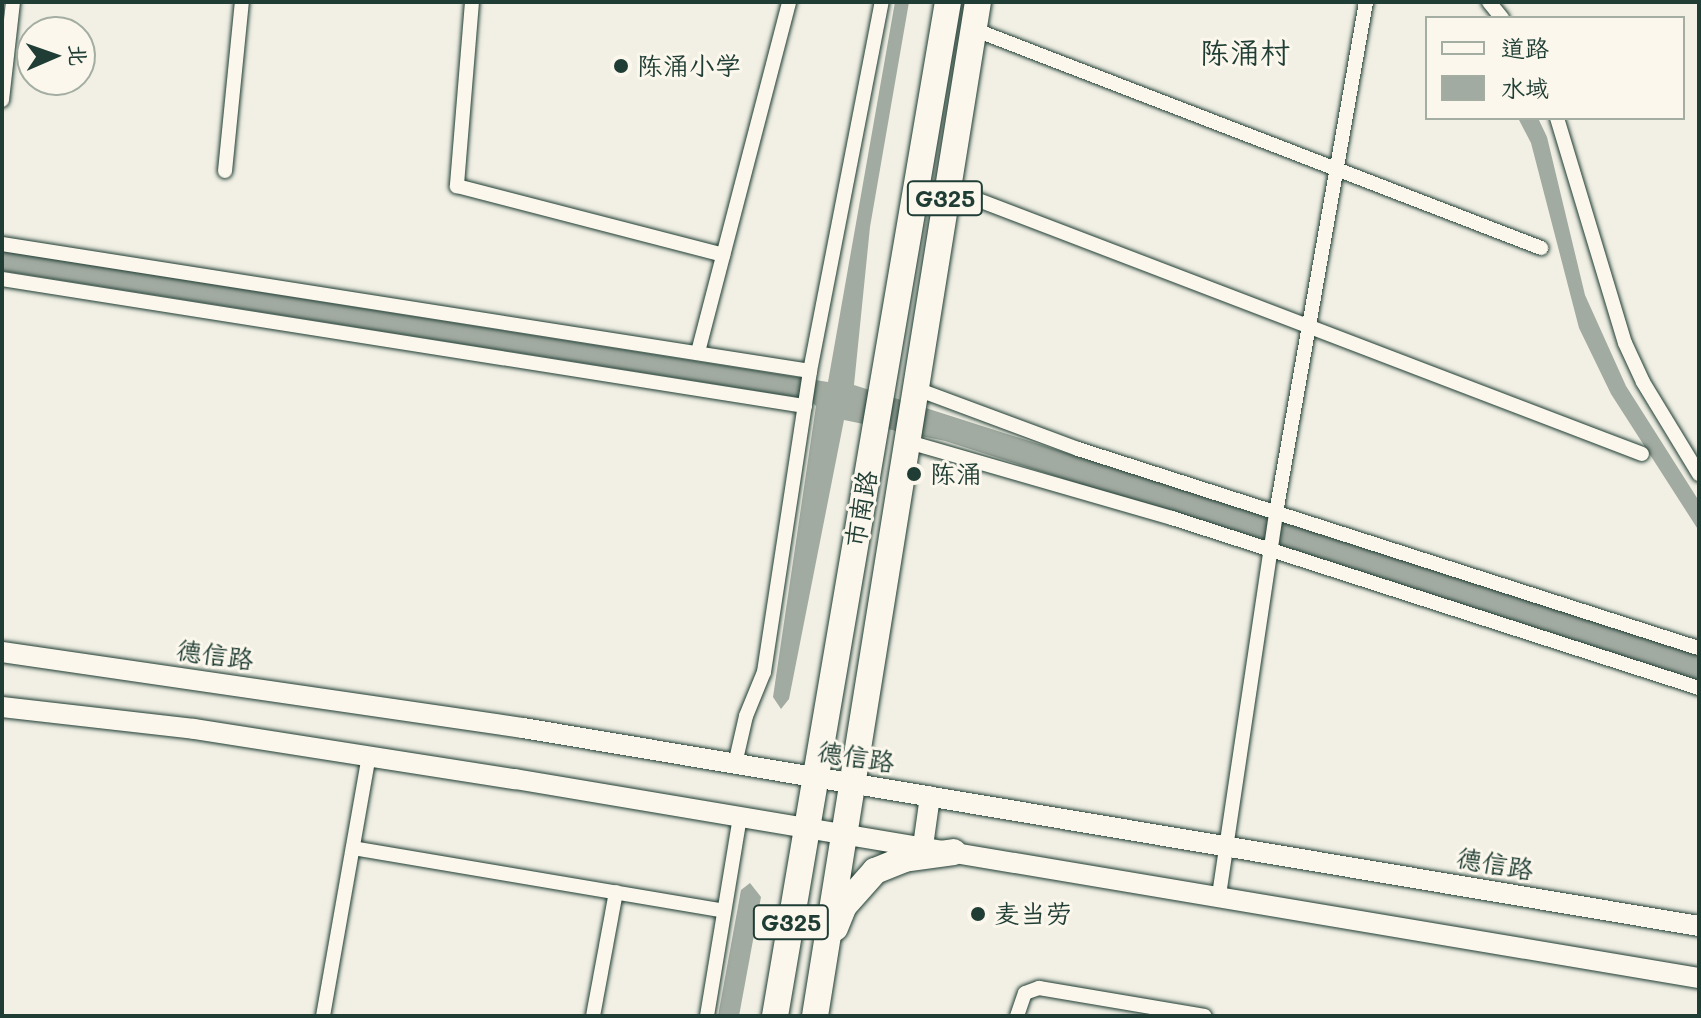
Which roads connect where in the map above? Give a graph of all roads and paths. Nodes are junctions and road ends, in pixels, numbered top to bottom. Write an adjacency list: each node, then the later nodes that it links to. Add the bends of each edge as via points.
1 (13, 2): 10 (street)
2 (242, 2): 13 (street)
3 (472, 2): 17 (street, via 457,186)
4 (789, 2): 17 (street)
5 (882, 2): 21 (street)
6 (948, 2): 35 (highway, 市南路 / G325)
7 (978, 2): 9 (highway, 市南路 / G325)
8 (1366, 2): 12 (street)
9 (973, 29): 12 (street); 14 (highway, 市南路 / G325)
10 (2, 100)
11 (1558, 120): 26 (street, via 1625,343)
12 (1336, 169): 16 (street); 19 (street)
13 (225, 171)
14 (947, 188): 19 (street); 22 (highway, 市南路 / G325)
15 (2, 244): 20 (street)
16 (1541, 248)
17 (723, 255): 20 (street)
18 (2, 279): 23 (street)
19 (1308, 326): 25 (street); 27 (street)
20 (698, 352): 21 (street)
21 (809, 374): 23 (street)
22 (913, 391): 24 (highway, 市南路 / G325); 27 (street)
23 (805, 404): 34 (street, via 764,672)
24 (905, 439): 28 (street); 36 (highway, 市南路 / G325)
25 (1642, 454)
26 (1699, 474)
27 (1276, 516): 28 (street); 29 (street)
28 (1270, 551): 31 (street); 41 (street)
29 (1698, 648)
30 (2, 652): 34 (main road, 德信路, via 330,698)
31 (1699, 688)
32 (2, 707): 33 (main road)
33 (369, 756): 38 (main road); 43 (street)
34 (735, 764): 35 (main road, 德信路)
35 (816, 777): 36 (main road, 德信路); 39 (highway, 市南路 / G325)
36 (851, 783): 37 (main road, 德信路); 40 (highway, 市南路 / G325)
37 (930, 796): 41 (main road, 德信路); 42 (main road)
38 (740, 816): 39 (main road); 47 (street)
39 (807, 827): 40 (main road); 54 (highway, 市南路 / G325)
40 (843, 833): 42 (main road); 49 (highway, 市南路 / G325)
41 (1227, 845): 46 (street); 48 (main road, 德信路)
42 (923, 846): 44 (main road)
43 (353, 848): 45 (street); 51 (street)
44 (954, 852): 46 (main road); 49 (highway, via 904,859 875,871 844,906)
45 (616, 892): 47 (street); 52 (street)
46 (1219, 895): 50 (main road)
47 (724, 911): 53 (street)
48 (1699, 926)
49 (824, 954): 55 (highway, 市南路 / G325)
50 (1699, 978)
51 (323, 1016)
52 (593, 1016)
53 (707, 1016)
54 (775, 1016)
55 (815, 1016)
56 (1017, 1016): 57 (street, via 1025,993 1039,988)
57 (1205, 1016)

